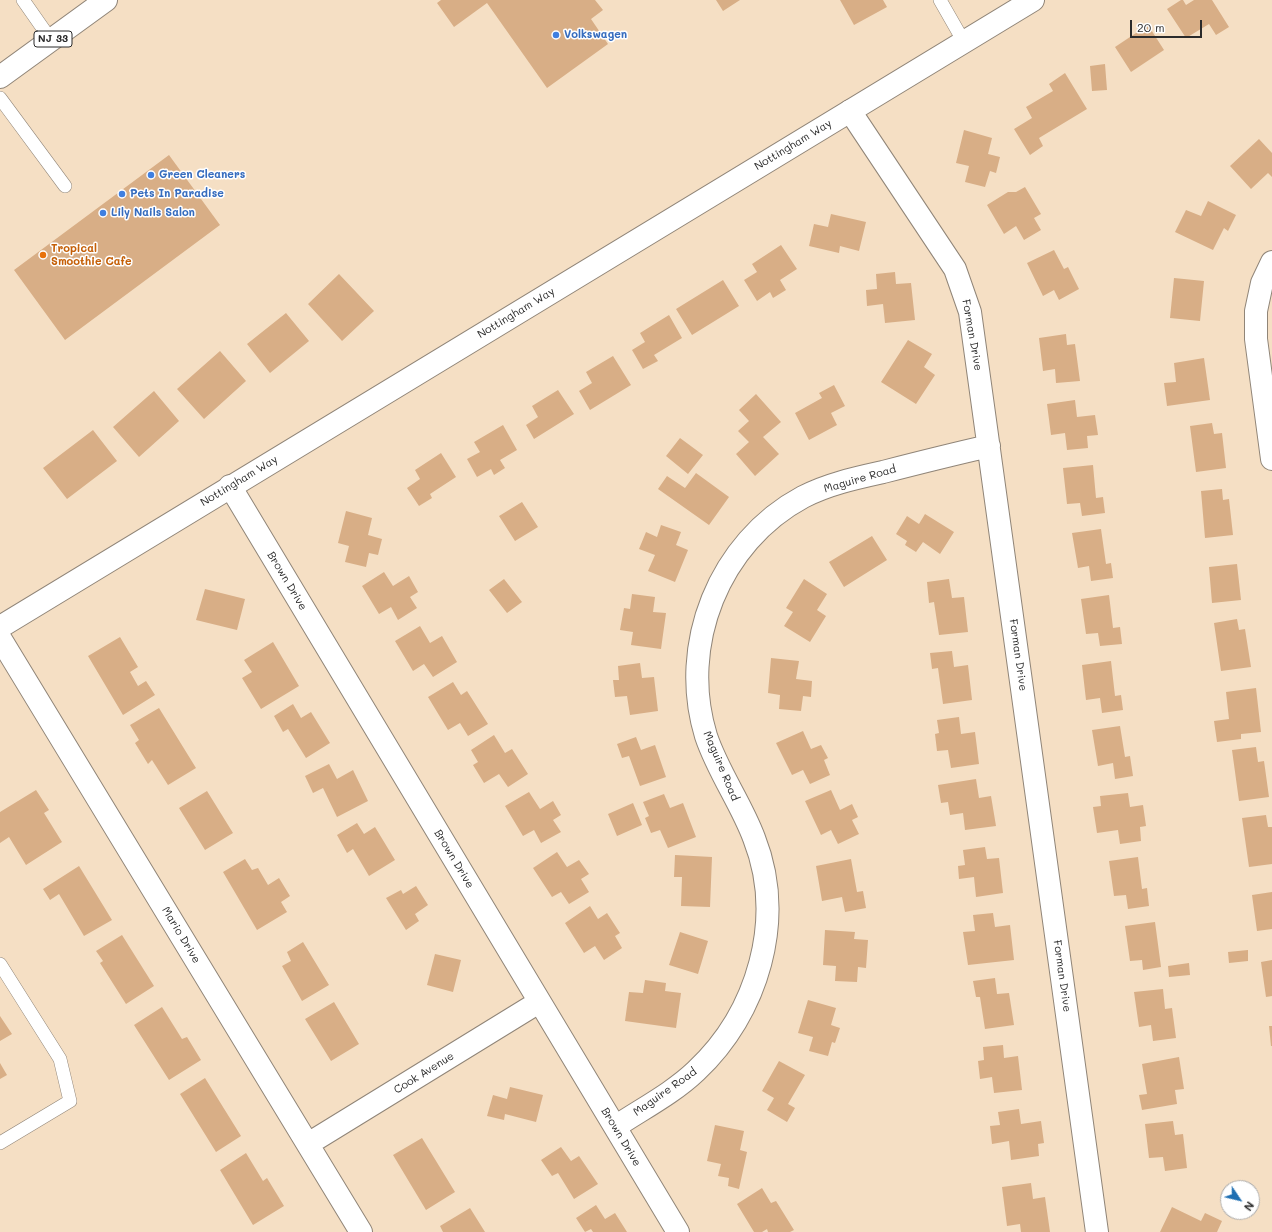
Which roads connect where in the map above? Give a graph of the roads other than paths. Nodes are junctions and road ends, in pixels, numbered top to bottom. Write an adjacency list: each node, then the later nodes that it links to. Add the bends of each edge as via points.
1 (23, 0): 5 (lane)
2 (106, 0): 5 (street, NJ 33)
3 (940, 0): 6 (lane)
4 (1033, 0): 6 (street, Nottingham Way)
5 (51, 40): 7 (street, NJ 33)
6 (964, 42): 9 (street, Nottingham Way)
7 (0, 77)
8 (0, 98): 10 (lane)
9 (850, 111): 12 (street, Forman Drive, via 955,269 970,312); 14 (street, Nottingham Way)
10 (65, 186)
11 (1272, 262): 13 (street, via 1262,283 1256,311 1256,339)
12 (989, 446): 19 (street, Maguire Road, via 835,484 803,497 773,517 750,539 731,564 712,598 701,635 697,673 699,705 706,736 754,838 764,871 767,908 765,945 757,978 742,1013 721,1044 696,1072 670,1092); 24 (street, Forman Drive)
13 (1272, 460)
14 (230, 486): 15 (street, Nottingham Way); 18 (street, Brown Drive)
15 (0, 627)
16 (0, 638): 21 (street, Mario Drive)
17 (0, 964): 20 (lane, via 60,1059 70,1101)
18 (540, 1002): 19 (street, Brown Drive); 21 (street, Cook Avenue)
19 (614, 1127): 23 (street, Brown Drive)
20 (0, 1143)
21 (308, 1144): 22 (street, Mario Drive)
22 (361, 1232)
23 (678, 1232)
24 (1097, 1232)

